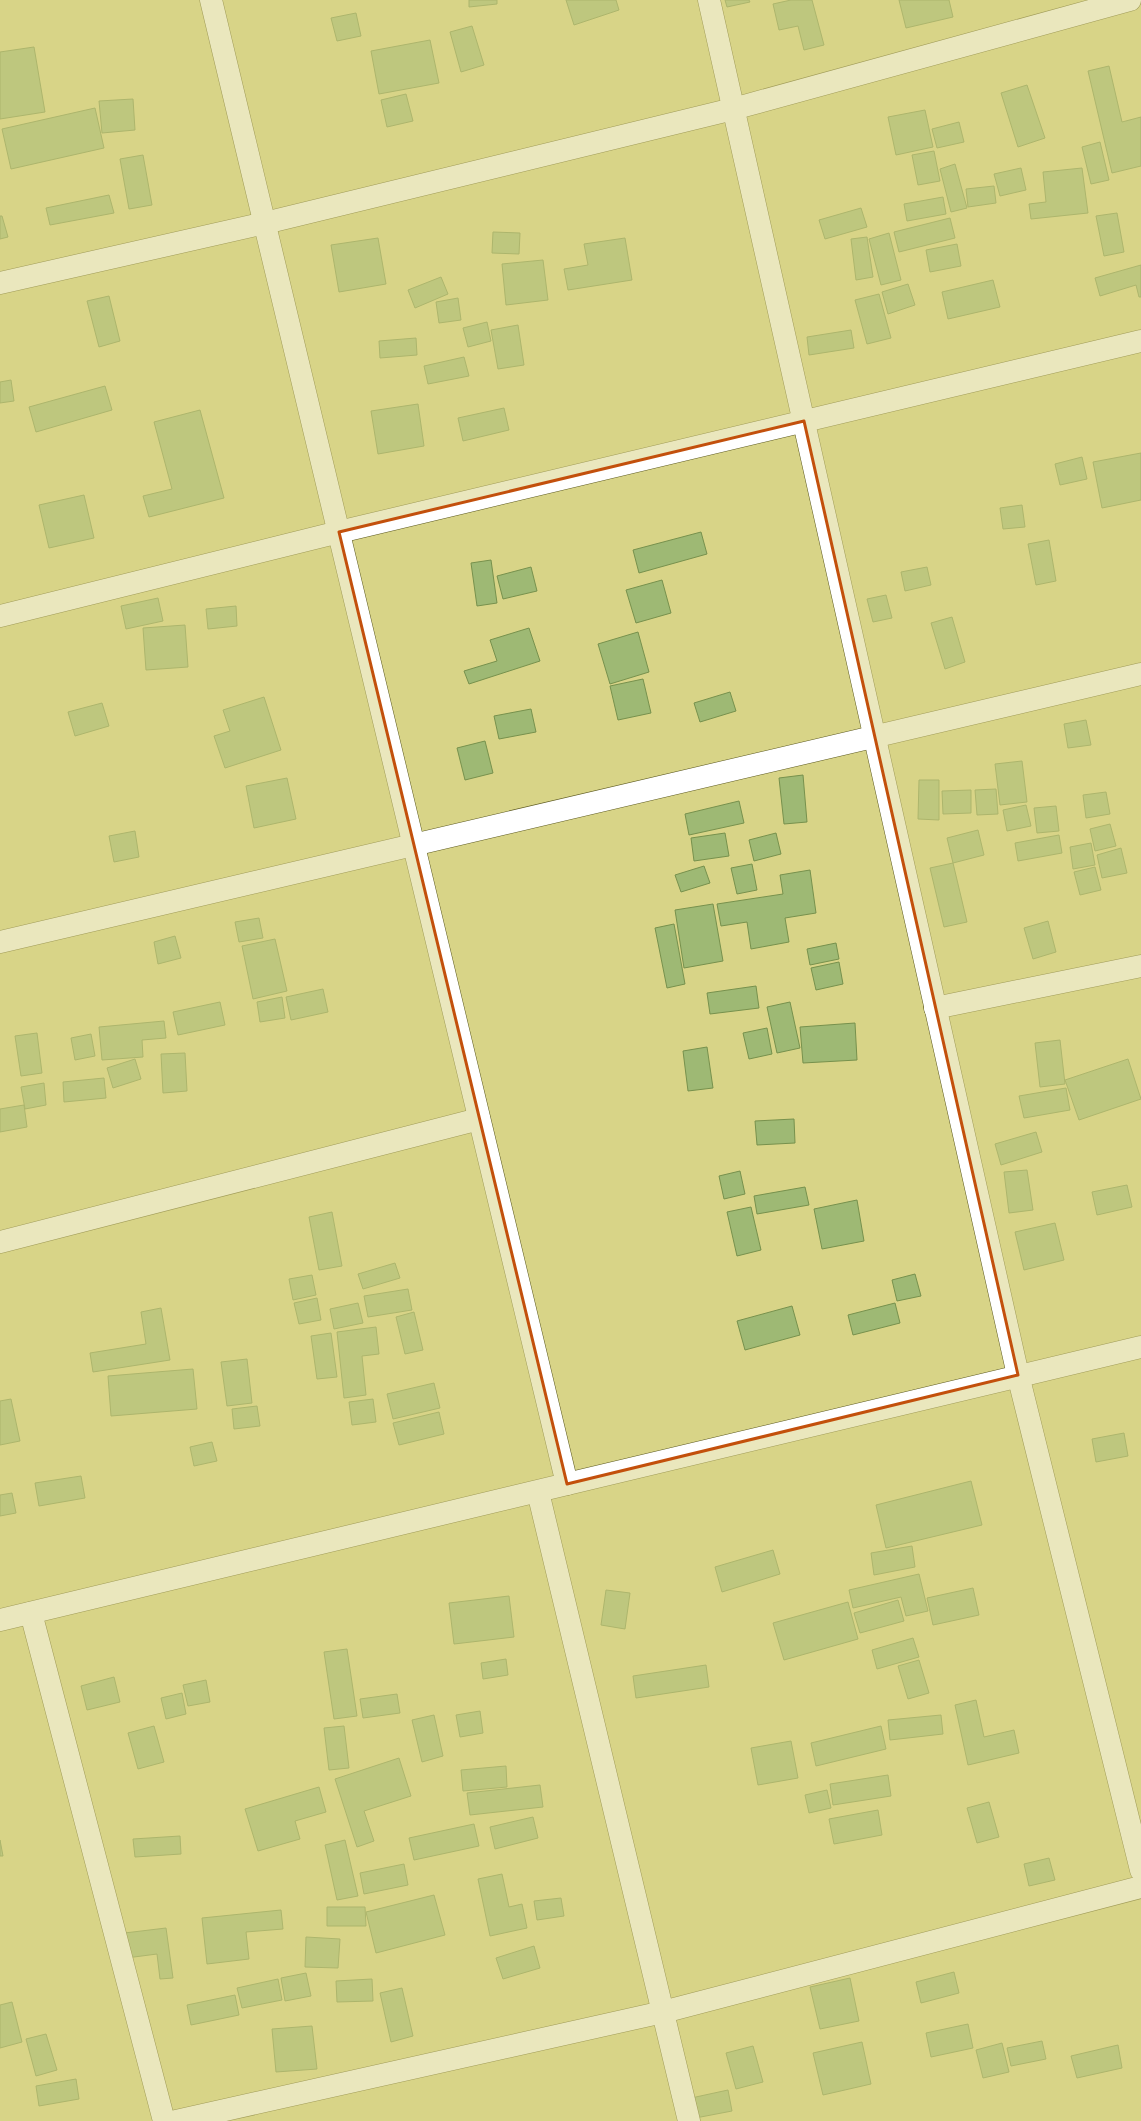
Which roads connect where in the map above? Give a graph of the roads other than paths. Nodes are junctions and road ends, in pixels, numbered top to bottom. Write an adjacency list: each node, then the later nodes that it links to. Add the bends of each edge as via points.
1 (211, 0): 5 (street)
2 (709, 0): 4 (street)
3 (1130, 0): 4 (street)
4 (733, 109): 5 (street); 8 (street)
5 (265, 223): 6 (street); 9 (street)
6 (0, 283)
7 (1141, 341): 8 (street)
8 (804, 421): 9 (street); 12 (street)
9 (339, 532): 10 (street); 13 (street)
10 (0, 616)
11 (1141, 674): 12 (street)
12 (874, 736): 13 (street); 16 (street)
13 (414, 845): 14 (street); 17 (street)
14 (0, 942)
15 (1141, 966): 16 (street)
16 (935, 1008): 20 (street)
17 (479, 1119): 18 (street); 21 (street)
18 (0, 1242)
19 (1141, 1346): 20 (street)
20 (1018, 1375): 21 (street); 25 (street)
21 (567, 1484): 22 (street)
22 (538, 1492): 23 (street); 27 (street)
23 (31, 1613): 24 (street); 28 (street)
24 (0, 1620)
25 (1141, 1870)
26 (1141, 1887): 27 (street)
27 (662, 2012): 29 (street); 30 (street)
28 (164, 2121)
29 (176, 2121)
30 (689, 2121)

